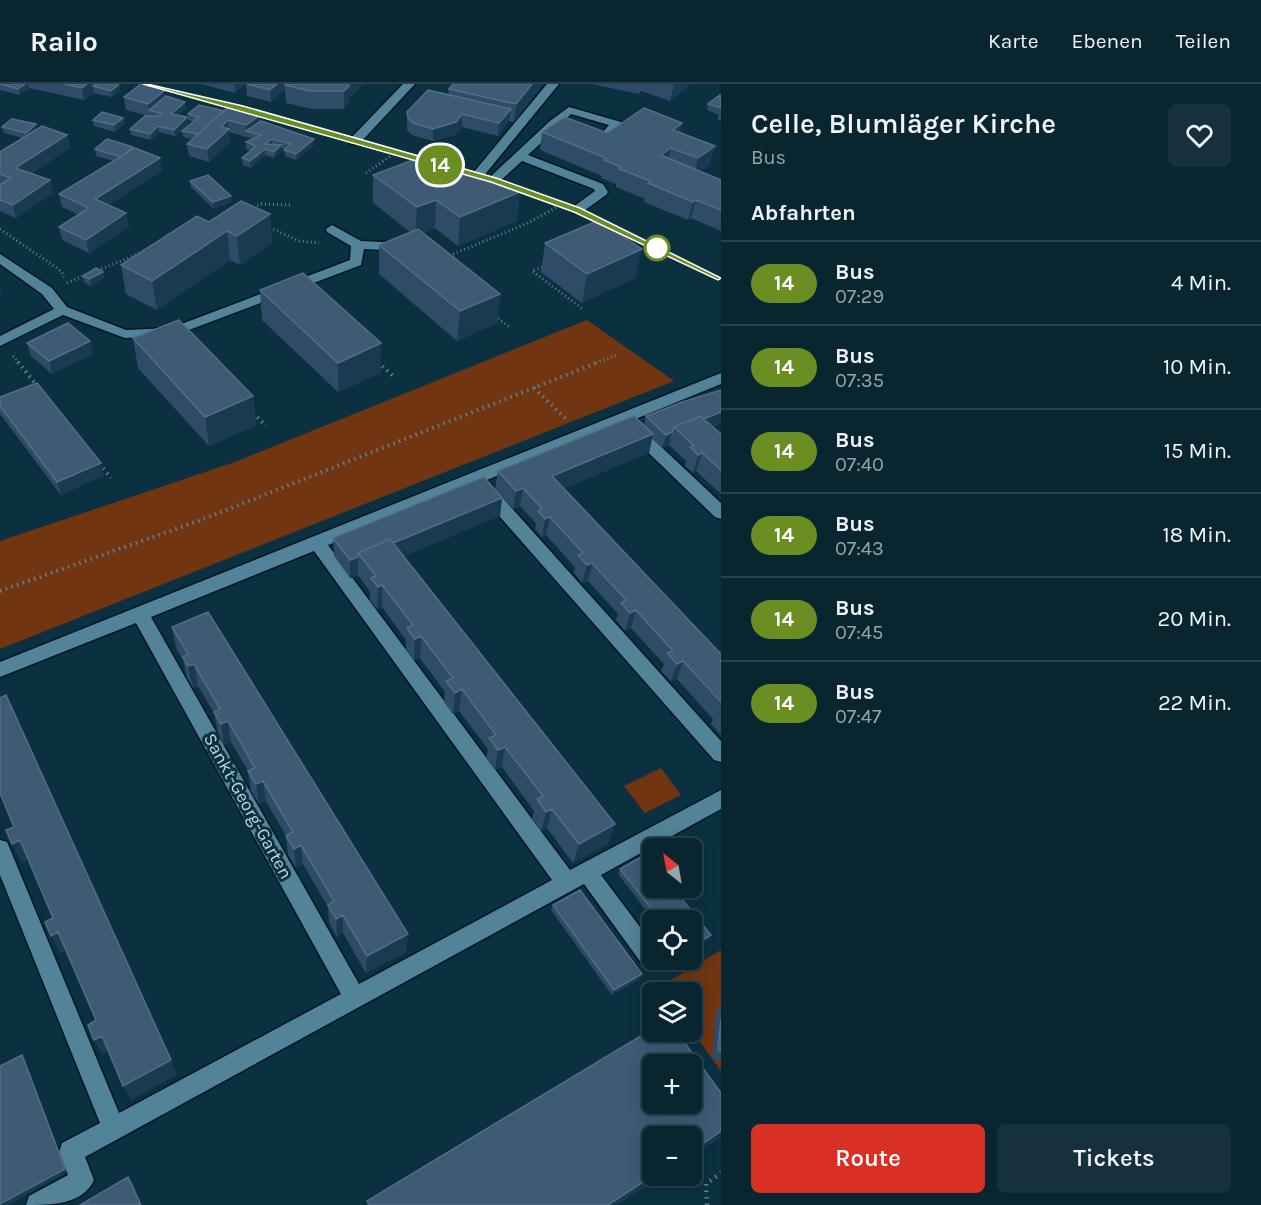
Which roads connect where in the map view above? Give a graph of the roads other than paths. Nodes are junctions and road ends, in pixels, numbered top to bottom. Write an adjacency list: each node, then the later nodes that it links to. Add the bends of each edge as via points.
1 (408, 84): 4 (street)
2 (553, 84): 6 (street)
3 (554, 123): 5 (street)
4 (355, 141)
5 (520, 156): 7 (street); 8 (street, via 599,187 602,192)
6 (478, 175)
7 (494, 180)
8 (577, 210)
9 (332, 229): 10 (street)
10 (358, 245): 11 (street); 13 (street, via 356,262 172,332 125,334)
11 (406, 247)
12 (0, 258): 13 (street, via 46,291)
13 (62, 310): 14 (street)
14 (1, 341)
15 (721, 378): 16 (street)
16 (622, 418): 17 (street); 18 (street)
17 (477, 479): 19 (street); 22 (street)
18 (721, 513)
19 (316, 543): 20 (street); 26 (street)
20 (140, 614): 21 (street); 28 (street, Sankt-Georg-Garten)
21 (0, 670)
22 (721, 754)
23 (721, 799): 25 (street)
24 (0, 849): 29 (street)
25 (586, 872): 26 (street); 27 (street)
26 (567, 883): 28 (street)
27 (642, 946)
28 (356, 998): 29 (street)
29 (114, 1129): 30 (street, via 71,1152 82,1180)
30 (38, 1205)

